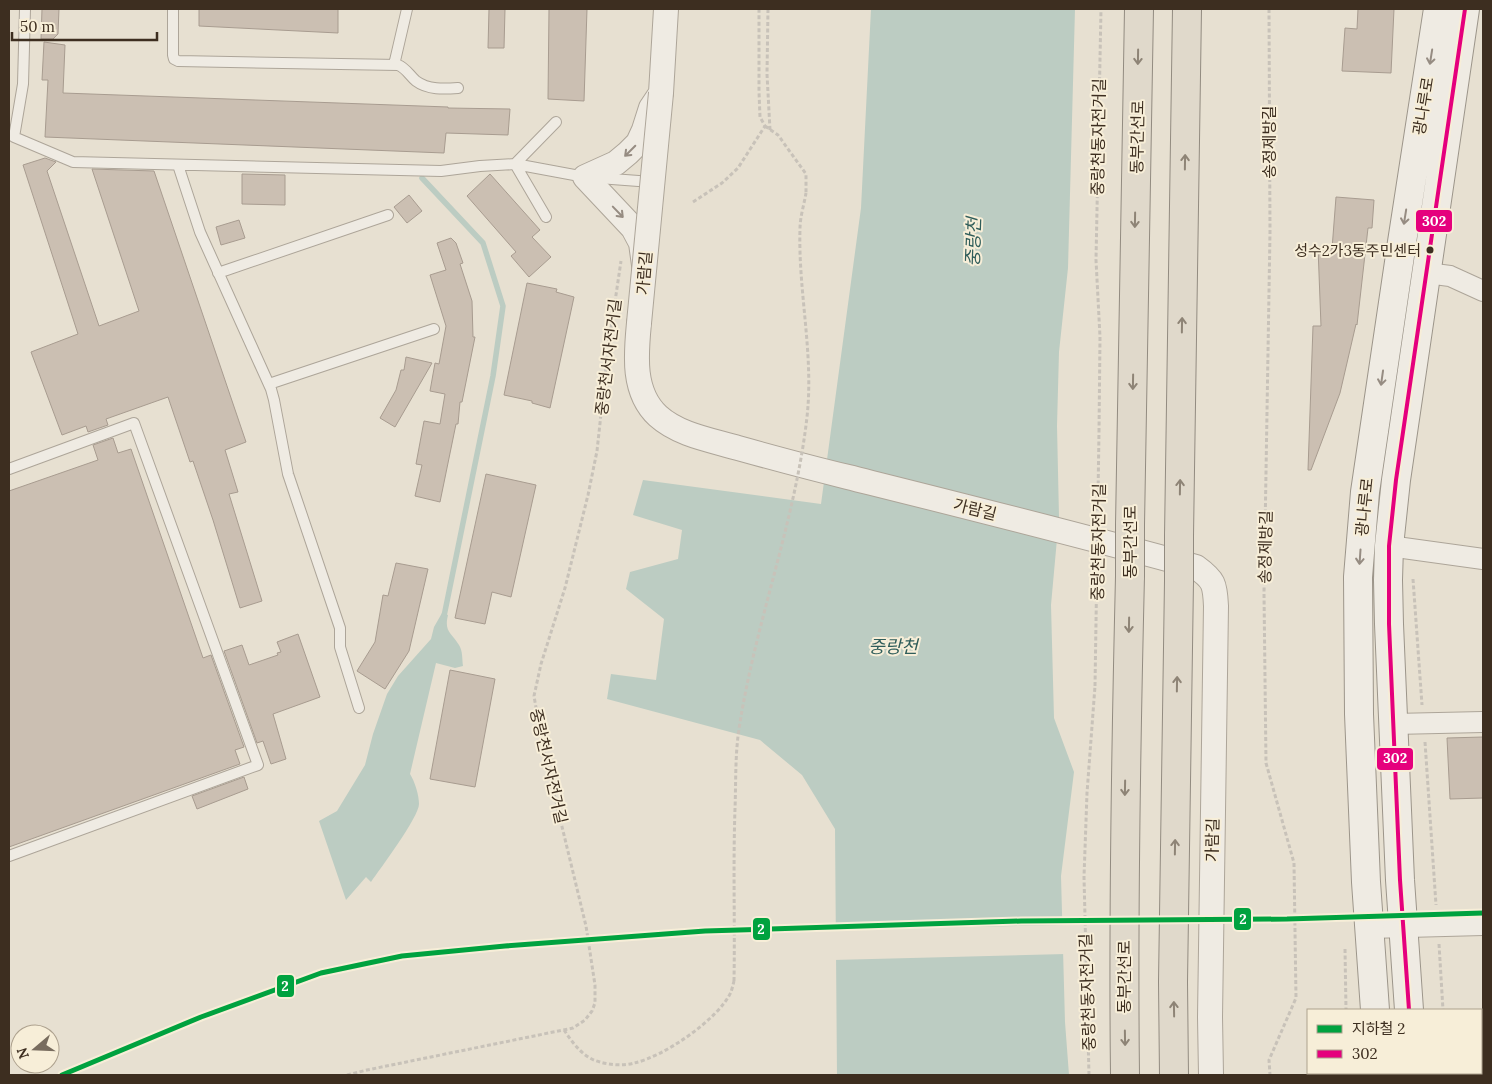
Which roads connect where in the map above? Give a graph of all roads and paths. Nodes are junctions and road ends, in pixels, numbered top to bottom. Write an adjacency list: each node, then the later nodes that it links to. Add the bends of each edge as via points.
1 (25, 9): 20 (lane, via 23,84 14,137 72,162)
2 (174, 9): 13 (lane, via 173,55 178,62)
3 (407, 9): 13 (lane)
4 (666, 9): 15 (street, 가람길)
5 (759, 9): 17 (path, via 760,117)
6 (768, 9): 18 (path)
7 (1101, 9): 50 (path, 중랑천동자전거길, bridge, via 1096,260 1100,337 1095,686 1084,877)
8 (1139, 9): 51 (highway, 동부간선로, one-way to 51, bridge, via 1124,824)
9 (1187, 9): 52 (highway, one-way to 9, bridge)
10 (1269, 9): 54 (path, 송정제방길, via 1270,232 1264,593 1266,763 1294,863 1296,998 1269,1060)
11 (1438, 9): 44 (main road, 광나루로, one-way to 44, via 1362,529 1358,586 1359,714)
12 (1465, 9): 29 (main road, 광나루로)
13 (394, 65): 14 (lane, via 402,67 424,86)
14 (458, 88)
15 (661, 94): 21 (street, one-way to 21, via 651,108 638,143 616,163); 22 (street, 가람길, bridge)
16 (556, 122): 19 (lane)
17 (765, 126): 18 (path); 23 (path, via 738,168)
18 (770, 130): 48 (path, bridge, via 778,135 806,174 800,226 807,414 790,516 749,671 738,732 734,981 727,999 701,1026 670,1048 634,1064 599,1062 584,1055)
19 (515, 164): 20 (lane, via 442,171); 21 (lane); 25 (lane)
20 (178, 165): 28 (lane, via 200,232)
21 (585, 177): 22 (lane); 27 (street, one-way to 27, via 633,228 641,243)
22 (652, 182): 27 (street, 가람길, bridge)
23 (693, 202)
24 (388, 215): 28 (lane)
25 (546, 217)
26 (622, 254): 48 (path, 중랑천서자전거길, via 597,451 565,588 534,696 543,748 586,926 596,992 588,1018)
27 (644, 265): 53 (street, 가람길, bridge, via 637,374 648,403 668,423 696,436 1086,537 1196,568 1209,576 1215,589)
28 (218, 273): 32 (lane)
29 (1427, 273): 30 (street, via 1450,276); 34 (main road, 광나루로, via 1396,480)
30 (1483, 291)
31 (434, 329): 32 (lane)
32 (269, 384): 36 (lane, via 288,474 340,628 340,647)
33 (9, 469): 40 (lane, via 134,423 258,765)
34 (1400, 547): 35 (street); 38 (path); 39 (main road, 광나루로, via 1388,580)
35 (1483, 559)
36 (360, 708)
37 (1483, 722): 38 (street)
38 (1423, 723): 39 (street); 42 (path)
39 (1394, 724): 43 (main road, 광나루로)
40 (9, 856)
41 (1483, 923): 42 (street)
42 (1437, 924): 43 (street); 47 (path)
43 (1403, 925): 44 (street); 46 (main road, 광나루로)
44 (1369, 926): 45 (main road, 광나루로)
45 (1375, 1009)
46 (1409, 1009)
47 (1443, 1009)
48 (564, 1030): 49 (path, 중랑천서자전거길)
49 (347, 1075)
50 (1090, 1075)
51 (1125, 1075)
52 (1174, 1075)
53 (1211, 1075)
54 (1270, 1075)

